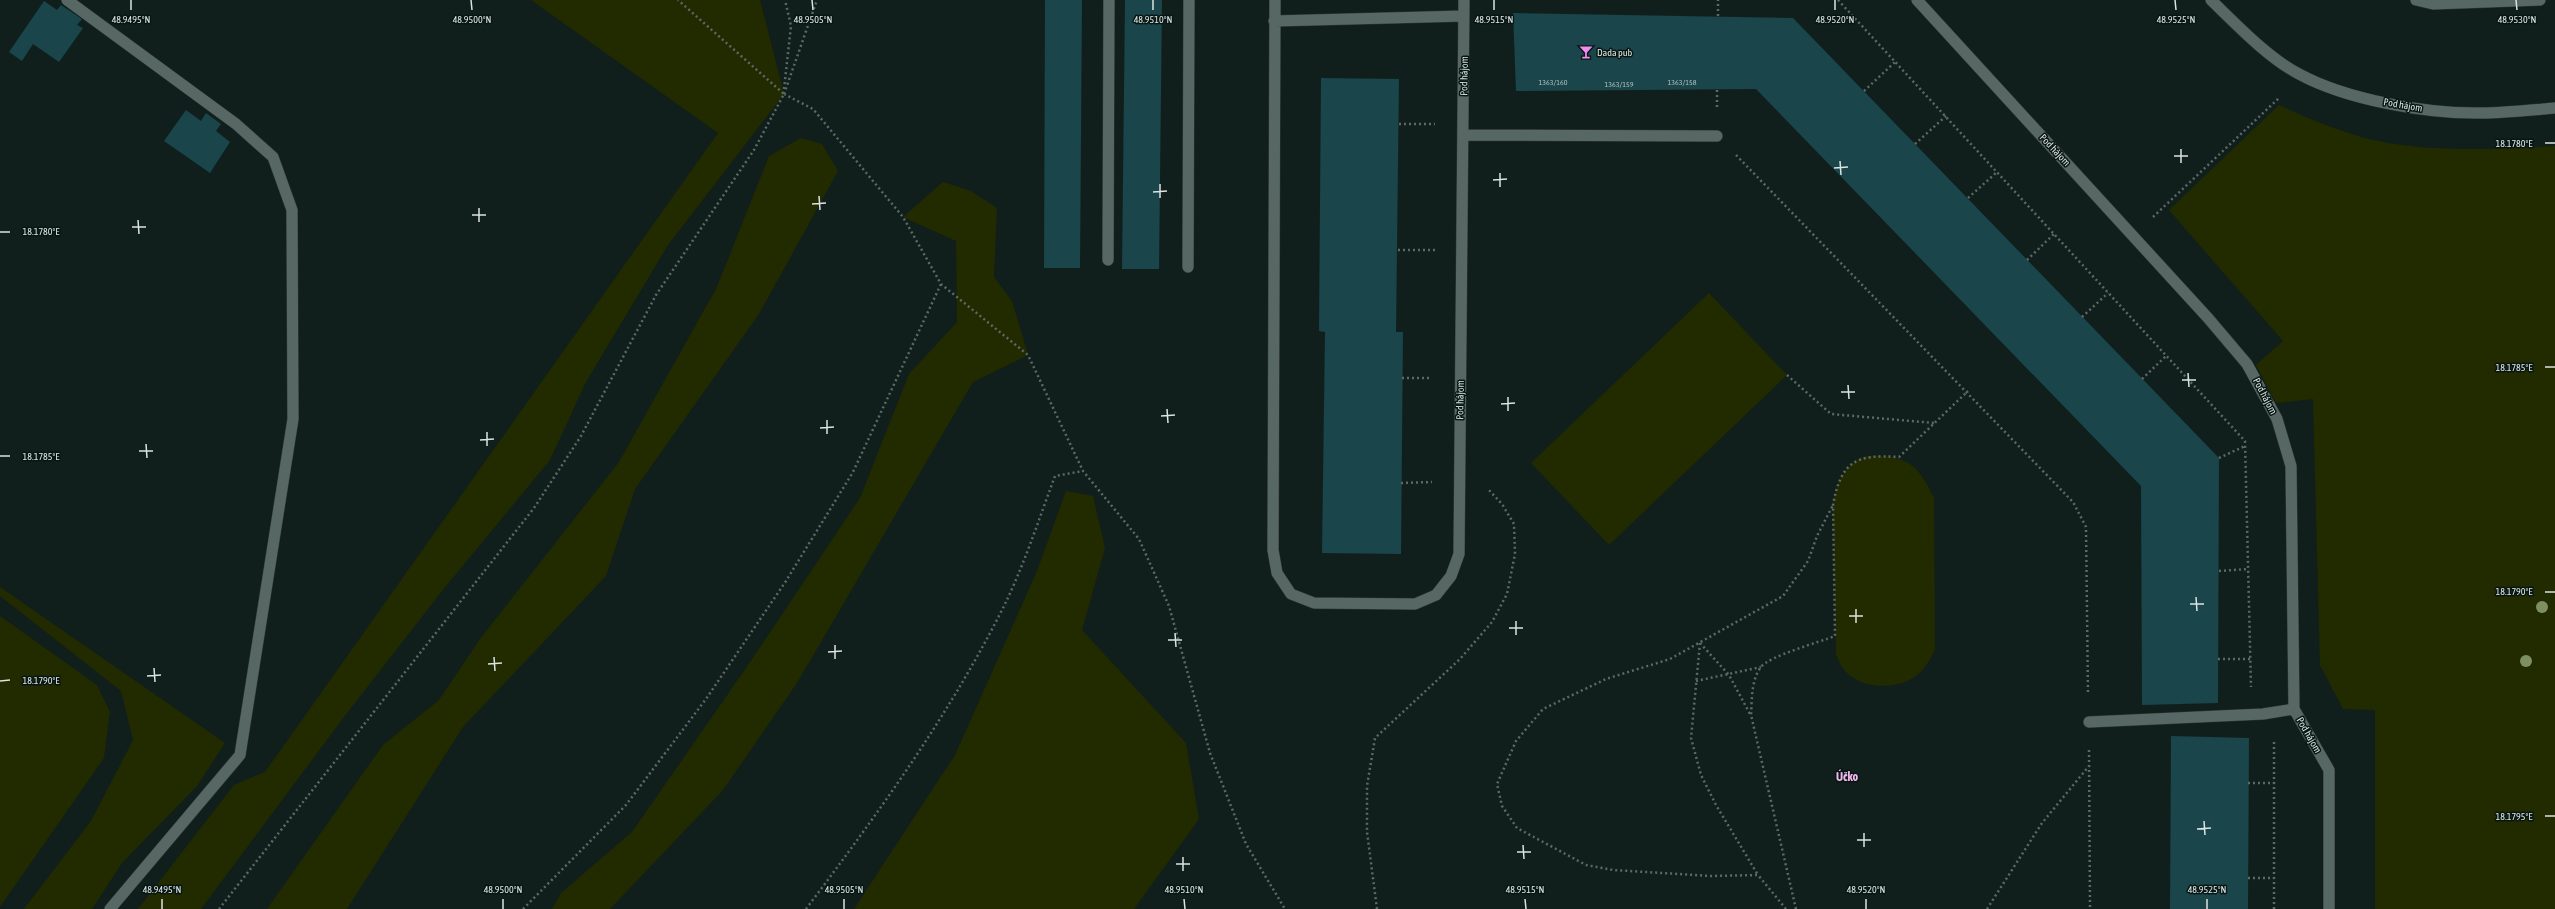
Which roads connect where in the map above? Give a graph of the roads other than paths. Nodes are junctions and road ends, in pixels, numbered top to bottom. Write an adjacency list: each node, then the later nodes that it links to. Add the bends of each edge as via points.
1 (67, 0): 19 (street, via 236,124 273,157 292,210 293,419 240,755)
2 (1109, 0): 15 (street)
3 (1190, 0): 16 (street)
4 (1275, 0): 11 (street, Pod hájom)
5 (1464, 0): 10 (street, Pod hájom)
6 (1917, 0): 17 (street, Pod hájom, via 2248,364 2277,419 2291,466)
7 (2210, 0): 12 (street, Pod hájom, via 2254,40 2298,74 2344,94 2422,109 2481,113)
8 (2416, 0): 9 (street, via 2433,4)
9 (2540, 0)
10 (1464, 16): 11 (street); 13 (street, Pod hájom)
11 (1274, 21): 13 (street, Pod hájom, via 1273,550 1277,573 1291,594 1314,603 1415,604 1436,595 1451,576 1459,554)
12 (2555, 108)
13 (1463, 129): 14 (street)
14 (1717, 136)
15 (1108, 260)
16 (1188, 267)
17 (2294, 709): 18 (street, via 2263,714); 20 (street, Pod hájom, via 2329,770)
18 (2089, 722)
19 (110, 909)
20 (2329, 909)

